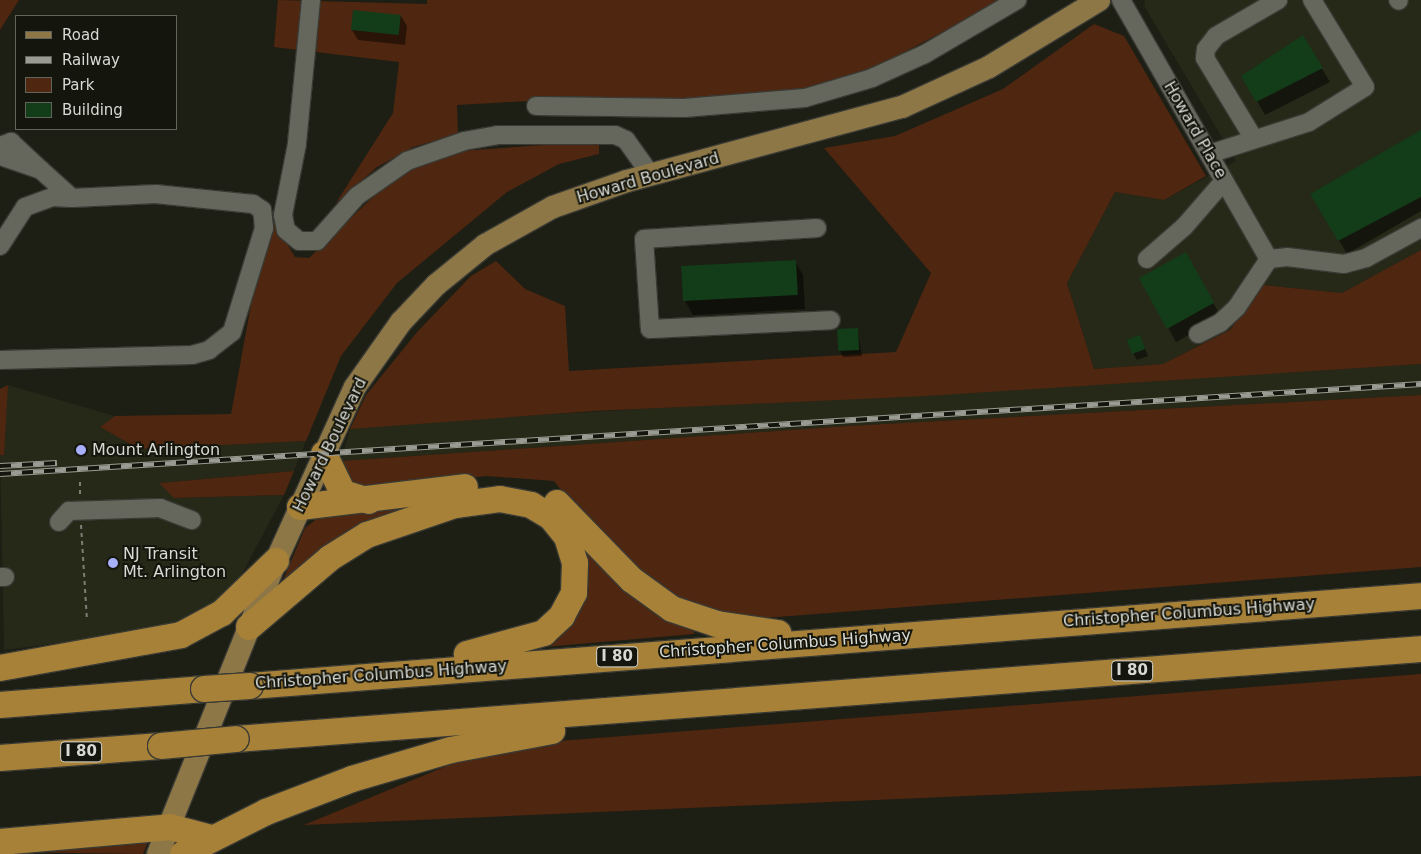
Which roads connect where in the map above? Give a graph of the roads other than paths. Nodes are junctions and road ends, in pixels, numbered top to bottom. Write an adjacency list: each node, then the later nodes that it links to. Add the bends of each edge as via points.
1 (311, 0): 13 (street, via 297,144 283,215 286,230 298,241 317,241 357,196 407,161 497,135 615,135 626,140)
2 (1017, 0): 7 (street, via 925,54 805,98 684,108)
3 (1099, 0): 13 (main road, Howard Boulevard, via 989,67 918,100)
4 (1121, 0): 10 (street, Howard Place)
5 (1278, 0): 8 (street, via 1216,36 1206,49 1205,58)
6 (1312, 0): 8 (street, via 1365,88 1309,122)
7 (536, 106)
8 (1254, 139): 10 (street)
9 (0, 146): 12 (street, via 11,142)
10 (1209, 154): 14 (street, Howard Place)
11 (0, 156): 12 (street)
12 (41, 170): 15 (street)
13 (651, 175): 24 (main road, Howard Boulevard, via 553,207 485,245 443,279 380,348 355,387)
14 (1224, 181): 19 (street, via 1184,227); 20 (street, Howard Place)
15 (72, 198): 18 (street, via 53,197 25,207); 23 (street, via 156,194 242,202 262,210 262,237 232,332 222,343 192,356)
16 (817, 228): 21 (street, via 644,239 650,329)
17 (1421, 228): 20 (street, via 1366,258 1344,264 1287,256)
18 (0, 246)
19 (1147, 259)
20 (1269, 259): 22 (street, via 1237,306 1220,323)
21 (831, 320)
22 (1198, 334)
23 (0, 360)
24 (324, 454): 25 (highway, via 343,492); 26 (main road, Howard Boulevard)
25 (370, 501): 26 (highway); 32 (highway, via 485,485 529,489 559,504 632,580 672,608 717,624)
26 (300, 508): 29 (main road, Howard Boulevard)
27 (192, 520): 28 (street, via 160,508 69,511)
28 (59, 522)
29 (276, 561): 31 (main road, Howard Boulevard); 34 (highway, via 222,612 187,632)
30 (1421, 596): 32 (highway, Christopher Columbus Highway / I 80)
31 (249, 627): 35 (highway, via 330,558 404,519 455,505 500,499 530,505 551,517 566,537 575,563 574,593 562,616 530,640 429,658); 39 (main road, Howard Boulevard)
32 (828, 640): 35 (highway, Christopher Columbus Highway / I 80)
33 (1421, 649): 37 (highway, I 80)
34 (0, 668)
35 (406, 674): 36 (highway, Christopher Columbus Highway / I 80, bridge)
36 (0, 705)
37 (597, 712): 38 (highway, I 80, bridge); 40 (highway, via 581,727 451,750 352,779)
38 (0, 758)
39 (170, 827): 40 (highway); 41 (highway); 42 (main road, Howard Boulevard)
40 (211, 838): 43 (highway)
41 (0, 842)
42 (158, 854)
43 (183, 854)

